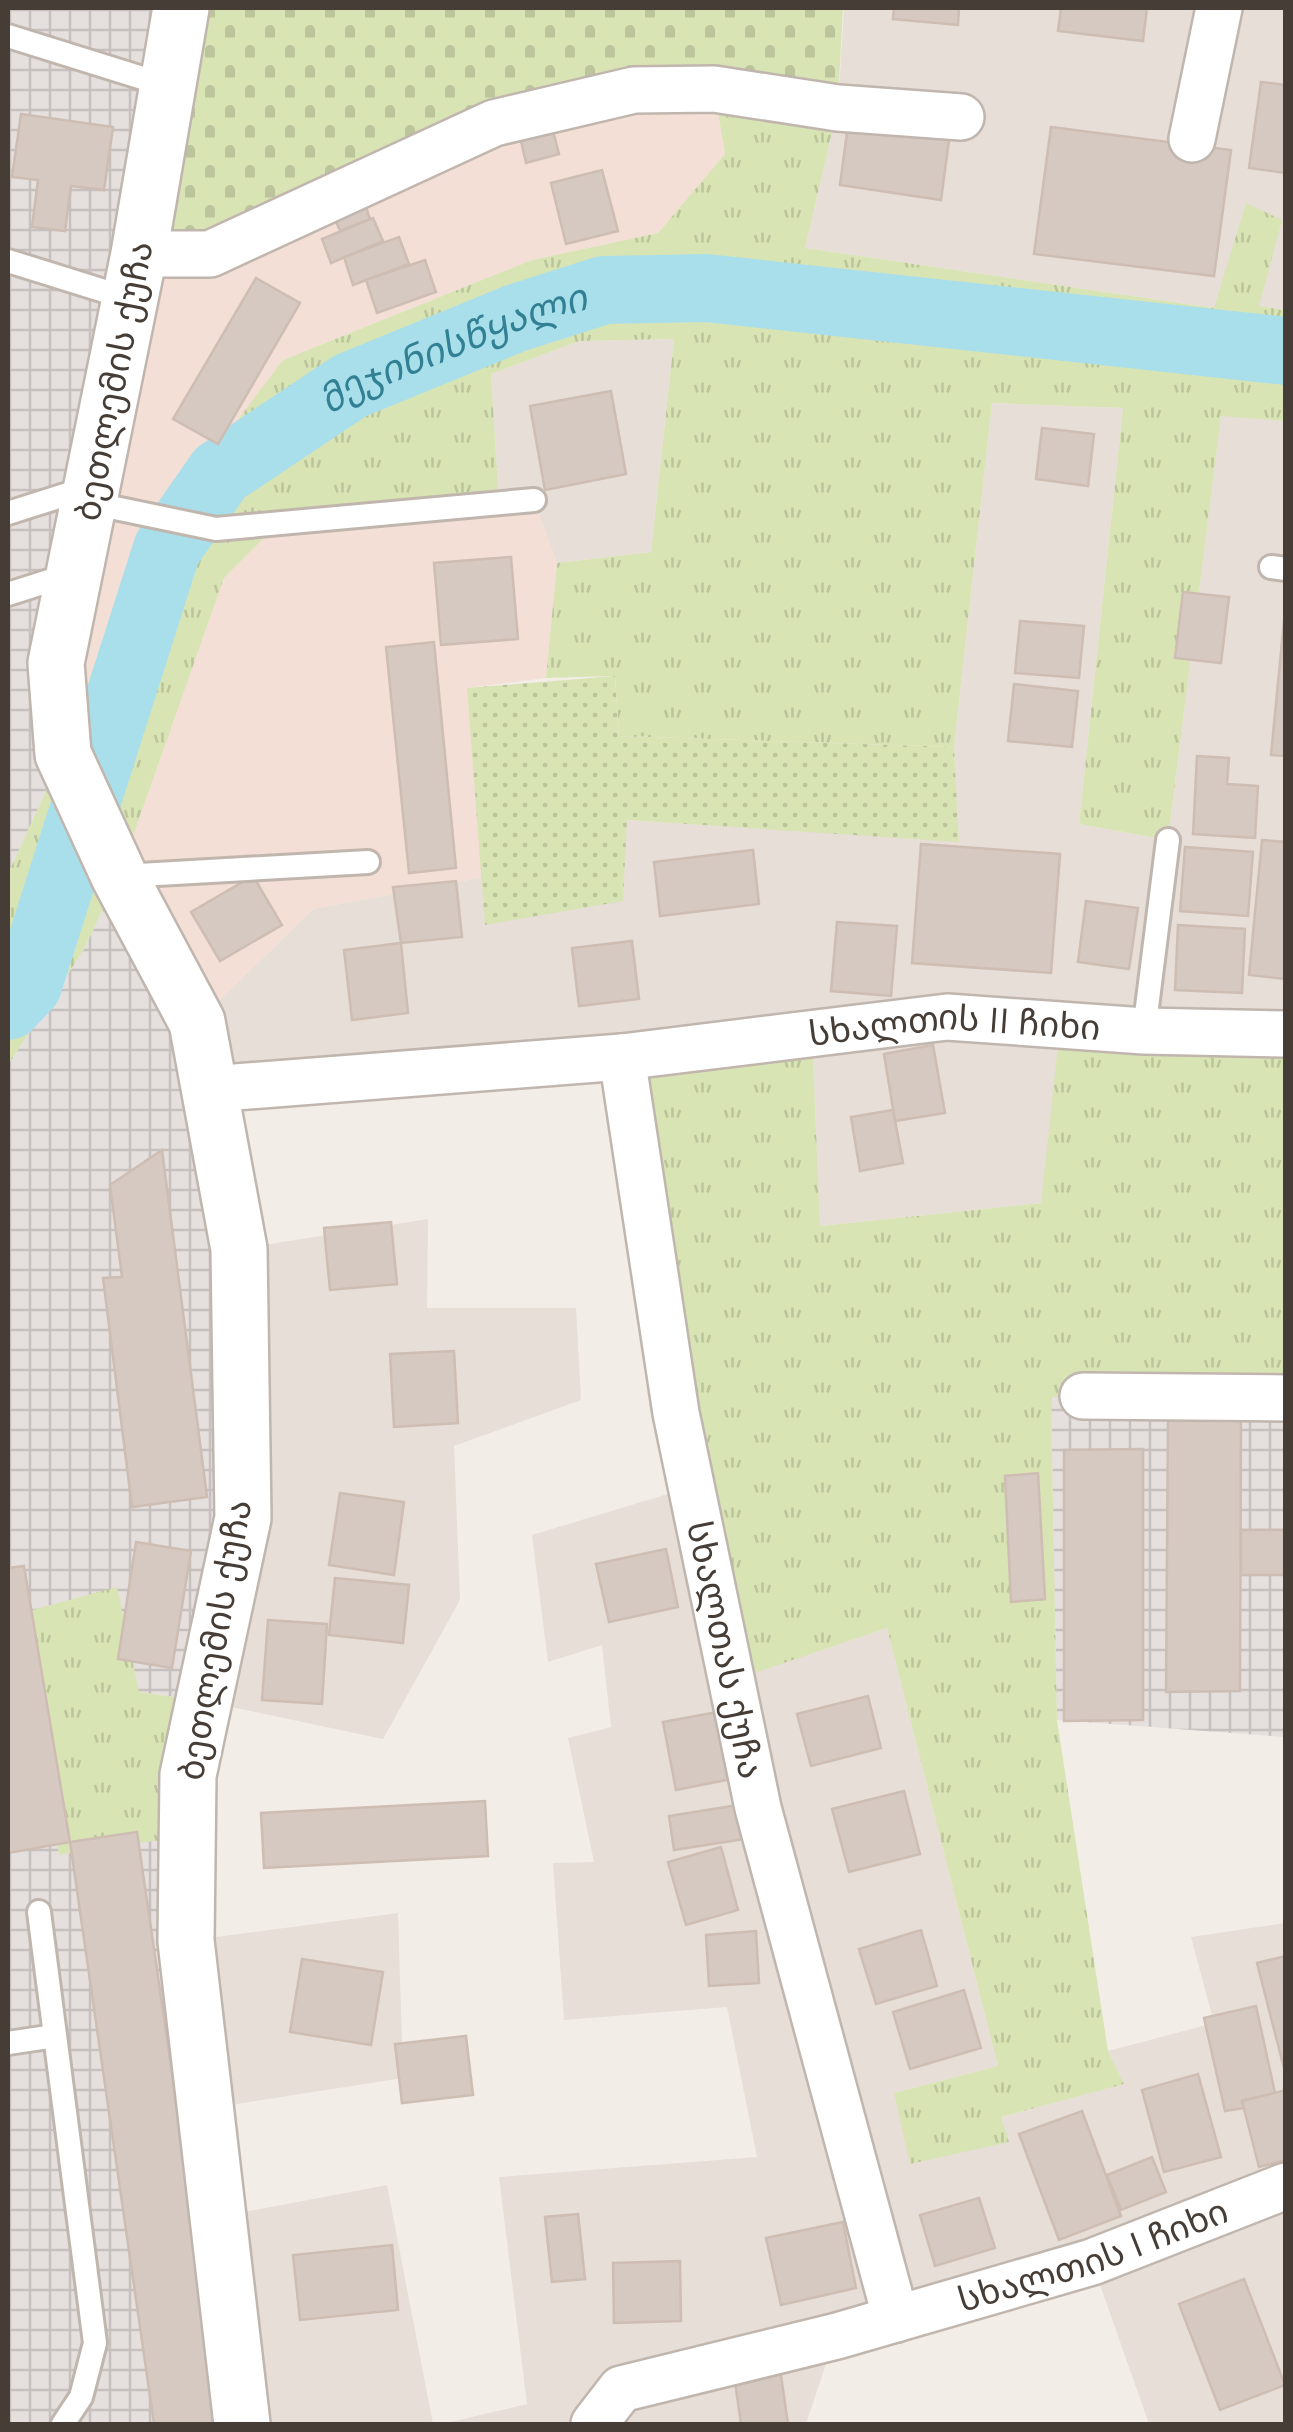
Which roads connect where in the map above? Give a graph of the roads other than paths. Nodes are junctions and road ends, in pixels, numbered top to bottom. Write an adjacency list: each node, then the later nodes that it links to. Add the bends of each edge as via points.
1 (181, 8): 4 (street, ბეთლემის ქუჩა)
2 (1219, 8): 6 (street)
3 (8, 36): 4 (lane)
4 (168, 86): 8 (street, ბეთლემის ქუჩა)
5 (962, 118): 8 (street, via 714,89 634,90 494,123 278,226)
6 (1192, 139)
7 (8, 260): 8 (lane)
8 (135, 277): 9 (street, ბეთლემის ქუჩა)
9 (93, 494): 10 (lane, via 168,523 216,530); 11 (lane); 12 (street, ბეთლემის ქუჩა)
10 (534, 500)
11 (8, 513)
12 (78, 572): 13 (lane); 16 (street, ბეთლემის ქუჩა, via 56,663 63,754)
13 (8, 594)
14 (1168, 840): 17 (lane)
15 (368, 862): 16 (lane)
16 (119, 876): 20 (street, ბეთლემის ქუჩა, via 197,1022)
17 (1144, 1032): 18 (street, სხალთის II ჩიხი); 19 (street, სხალთის II ჩიხი, via 947,1018)
18 (1286, 1034)
19 (622, 1057): 20 (street); 27 (street, სხალთას ქუჩა, via 676,1412 754,1790)
20 (210, 1089): 29 (street, ბეთლემის ქუჩა, via 239,1249 242,1518 188,1774 186,1940)
21 (1082, 1396): 22 (street)
22 (1286, 1398)
23 (39, 1912): 24 (lane)
24 (55, 2036): 25 (lane); 28 (lane, via 95,2343 80,2397)
25 (8, 2043)
26 (1286, 2186): 27 (street, სხალთის I ჩიხი, via 1092,2262)
27 (896, 2319): 30 (street, via 621,2389)
28 (63, 2424)
29 (242, 2424)
30 (594, 2424)

